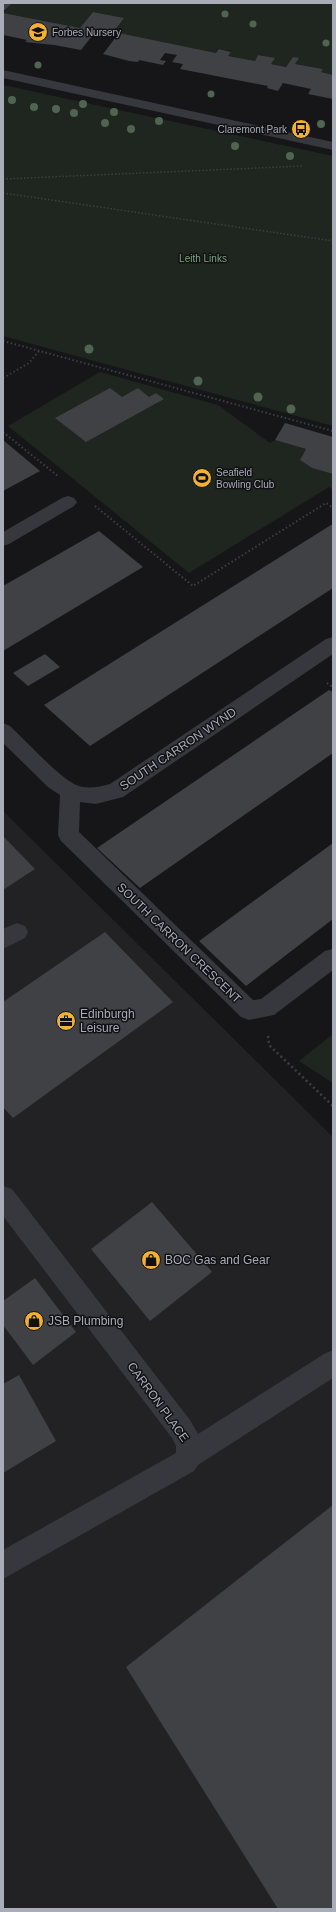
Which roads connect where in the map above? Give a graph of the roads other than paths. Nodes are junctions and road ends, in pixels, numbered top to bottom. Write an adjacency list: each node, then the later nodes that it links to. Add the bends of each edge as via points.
1 (3, 74): 2 (street)
2 (333, 146)
3 (68, 502): 4 (street)
4 (3, 540)
5 (333, 644): 7 (street, SOUTH CARRON WYND, via 116,791 96,796)
6 (3, 732): 7 (street, SOUTH CARRON WYND)
7 (70, 792): 8 (street, SOUTH CARRON CRESCENT, via 68,835 249,1010 266,1008)
8 (333, 958)
9 (3, 1197): 11 (street, CARRON PLACE, via 181,1429 191,1447)
10 (333, 1363): 11 (street)
11 (190, 1455): 12 (street, CARRON PLACE, via 185,1462)
12 (3, 1565)

